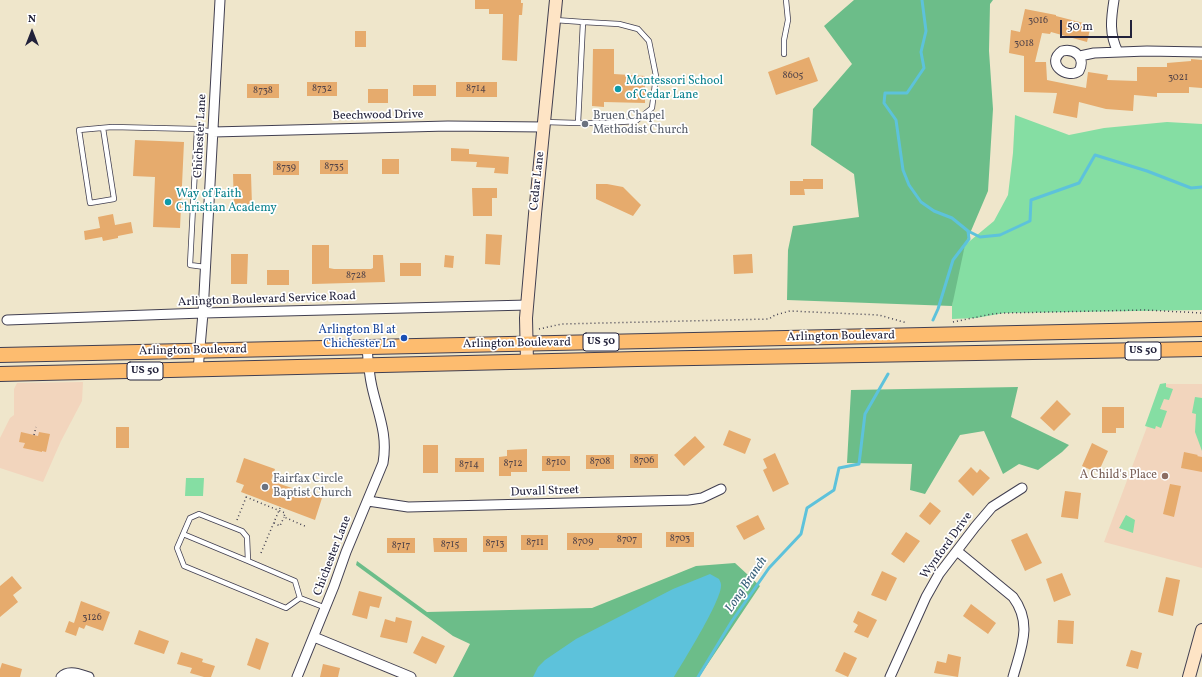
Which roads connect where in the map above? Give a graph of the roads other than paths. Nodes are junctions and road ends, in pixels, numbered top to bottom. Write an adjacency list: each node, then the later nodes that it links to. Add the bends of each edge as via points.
1 (220, 0): 15 (street, Chichester Lane)
2 (556, 0): 5 (main road, Cedar Lane)
3 (786, 0): 9 (lane, via 788,20)
4 (1114, 0): 7 (street, via 1111,34)
5 (555, 20): 6 (lane); 12 (main road, Cedar Lane)
6 (583, 22): 11 (lane); 11 (lane, via 638,28 649,41 656,76 652,108 636,121)
7 (1118, 52): 8 (street); 10 (street)
8 (1202, 52)
9 (784, 54)
10 (1080, 56)
11 (578, 123): 12 (lane)
12 (544, 124): 15 (street, Beechwood Drive); 17 (main road, Cedar Lane)
13 (104, 128): 13 (lane, via 79,130 90,203 114,199); 14 (lane)
14 (197, 128): 15 (lane); 16 (lane, via 190,265)
15 (213, 132): 16 (street, Chichester Lane)
16 (206, 268): 18 (street, Chichester Lane)
17 (528, 305): 18 (street, Arlington Boulevard Service Road); 21 (main road, Cedar Lane)
18 (203, 313): 19 (street, Arlington Boulevard Service Road); 24 (street, Chichester Lane)
19 (7, 320)
20 (1202, 329): 21 (main road, Arlington Boulevard / US 50)
21 (527, 344): 22 (main road, Arlington Boulevard / US 50); 26 (main road, Cedar Lane)
22 (368, 347): 24 (main road, Arlington Boulevard / US 50); 27 (street, Chichester Lane)
23 (1202, 350): 26 (main road, Arlington Boulevard / US 50)
24 (200, 351): 25 (main road, Arlington Boulevard / US 50); 28 (street, Chichester Lane)
25 (0, 355)
26 (527, 362): 27 (main road, Arlington Boulevard / US 50)
27 (368, 366): 28 (main road, Arlington Boulevard / US 50); 32 (street, Chichester Lane, via 385,438 385,450)
28 (198, 370): 29 (main road, Arlington Boulevard / US 50)
29 (0, 374)
30 (1022, 488): 34 (street, Wynford Drive, via 992,507)
31 (721, 489): 32 (street, Duvall Street, via 702,498 689,500 408,507)
32 (368, 501): 37 (street, Chichester Lane)
33 (183, 534): 35 (lane); 35 (lane, via 190,518 199,514 242,531 247,537); 36 (lane, via 177,548 184,566 286,608)
34 (957, 551): 44 (street, Wynford Drive, via 939,574 926,598); 45 (street, via 1013,597 1019,605 1025,625)
35 (248, 561): 36 (lane, via 295,581)
36 (300, 598): 37 (lane)
37 (326, 608): 39 (street, Chichester Lane)
38 (1202, 630): 46 (main road)
39 (314, 637): 42 (street, Chichester Lane); 43 (street)
40 (61, 677): 41 (street, via 74,673)
41 (89, 677)
42 (297, 677)
43 (411, 677)
44 (890, 677)
45 (1013, 677)
46 (1189, 677)

